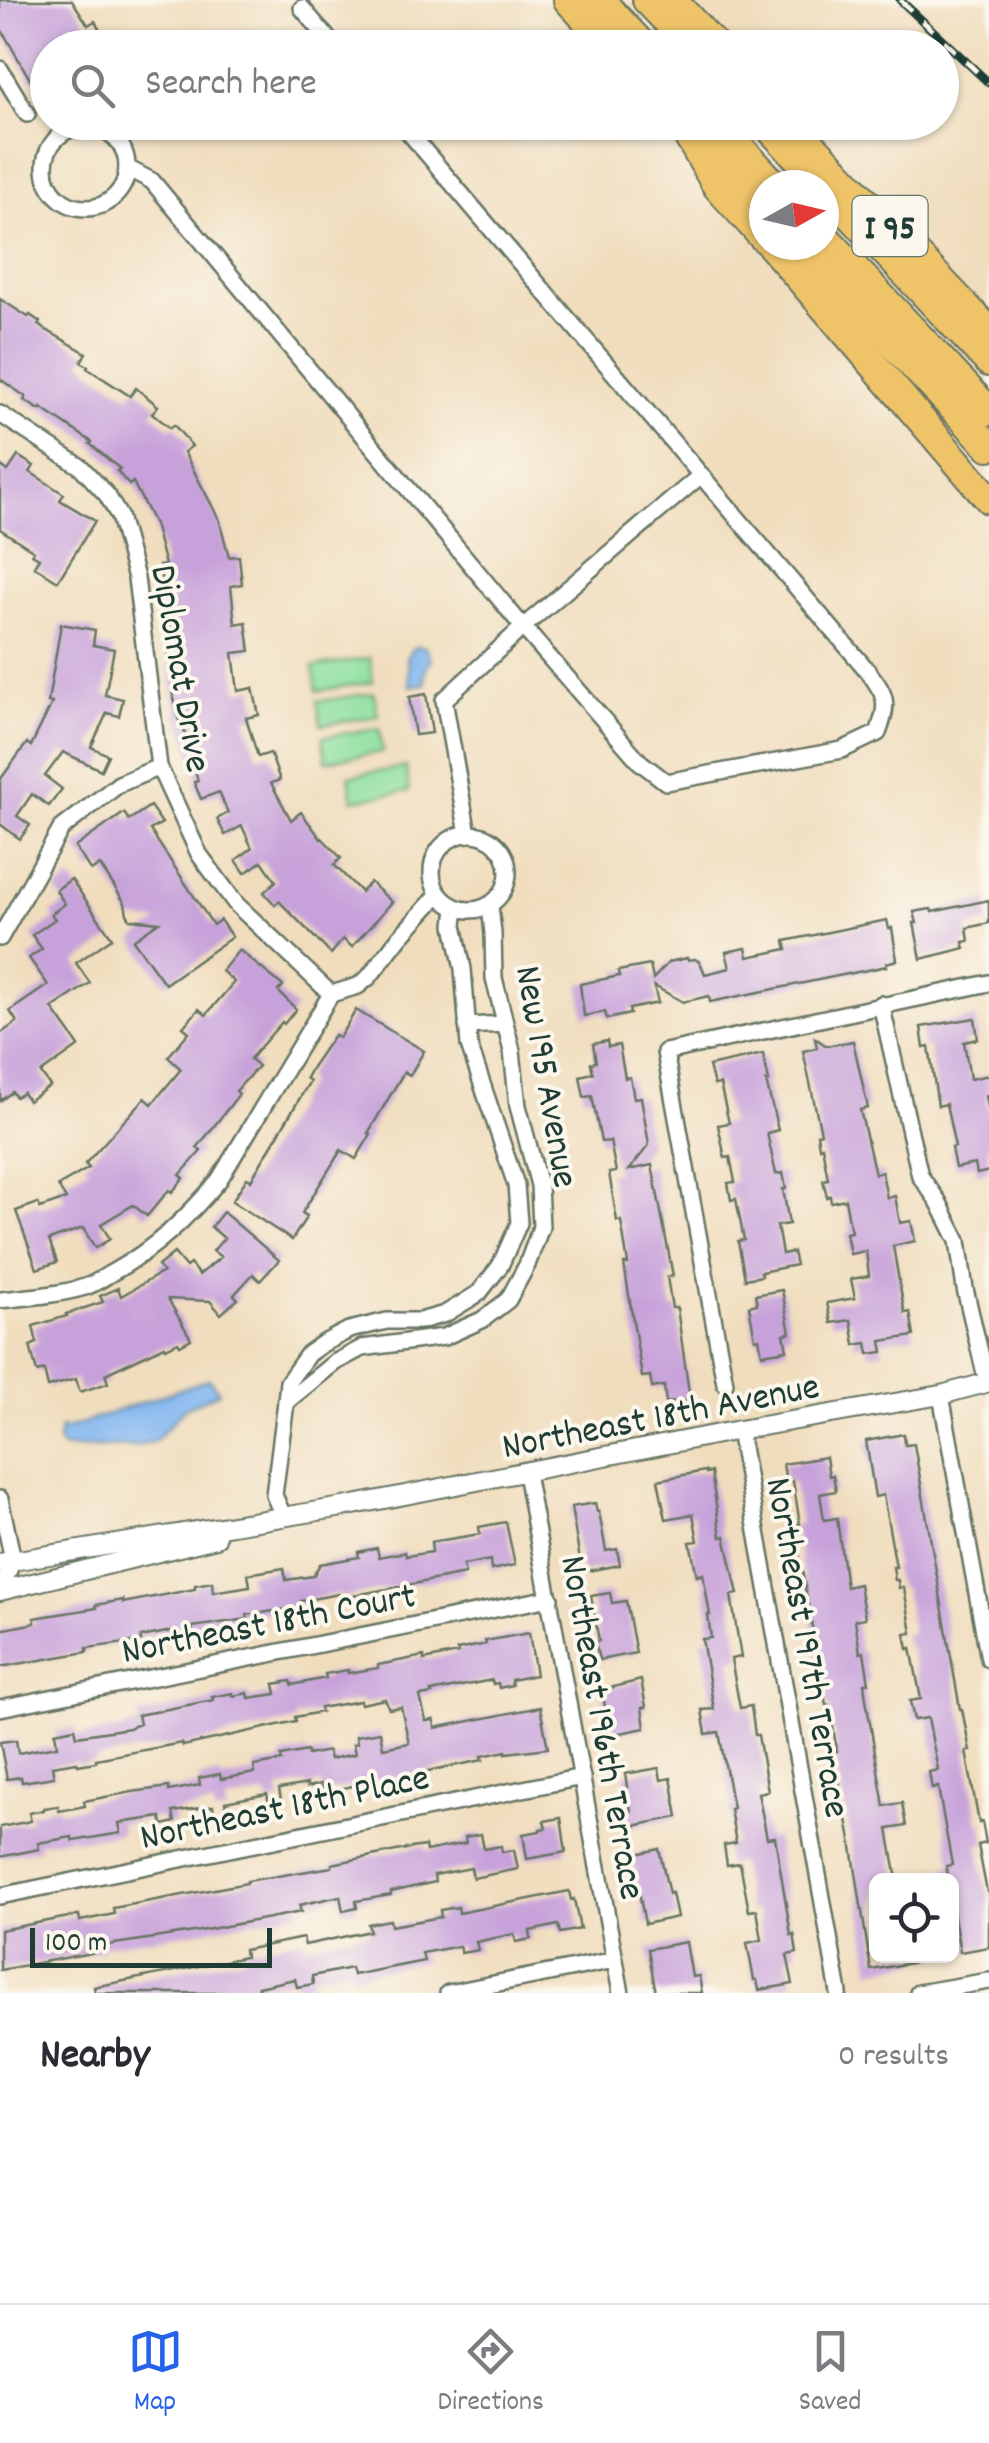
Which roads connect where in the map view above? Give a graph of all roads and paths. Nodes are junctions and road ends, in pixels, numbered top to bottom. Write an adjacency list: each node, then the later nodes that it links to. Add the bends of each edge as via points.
1 (568, 0): 7 (highway)
2 (600, 0): 8 (highway)
3 (647, 0): 9 (highway)
4 (672, 0): 10 (highway)
5 (302, 8): 6 (street)
6 (321, 30)
7 (596, 30)
8 (628, 30)
9 (675, 30)
10 (700, 30)
11 (0, 69): 12 (street)
12 (27, 114)
13 (55, 140): 21 (street, via 44,171 55,194 76,208 113,199)
14 (116, 140): 21 (street)
15 (415, 140): 35 (street)
16 (692, 140): 26 (highway, via 717,186)
17 (699, 140): 24 (highway)
18 (733, 140): 22 (highway)
19 (781, 140): 23 (highway)
20 (807, 140): 30 (highway, I 95)
21 (126, 168): 37 (street, via 152,181)
22 (762, 170)
23 (808, 170)
24 (749, 192)
25 (839, 203): 31 (highway)
26 (749, 221)
27 (839, 252): 32 (highway)
28 (784, 260): 36 (highway)
29 (813, 260): 34 (highway, I 95)
30 (989, 331)
31 (989, 362)
32 (989, 411)
33 (0, 414): 38 (street, Diplomat Drive, via 81,467 119,516 136,578)
34 (989, 446)
35 (701, 475): 37 (street); 37 (street, via 883,691 887,710 878,733 842,750 666,782 640,762)
36 (989, 498)
37 (523, 627): 39 (street, via 444,700)
38 (159, 766): 43 (street, via 119,784 61,829); 45 (street, Diplomat Drive, via 199,854 236,904)
39 (468, 834): 40 (street, via 437,852 431,876); 41 (street, via 492,840 506,860 506,886)
40 (438, 894): 42 (street); 45 (street, via 369,977)
41 (490, 906): 42 (street); 47 (street, New 195 Avenue, via 494,978)
42 (456, 908): 48 (street, New 195 Avenue)
43 (0, 938)
44 (989, 983): 46 (street)
45 (331, 994): 49 (street, via 219,1180 163,1239 88,1286)
46 (882, 1004): 50 (street, via 920,1176 958,1241); 51 (street, via 666,1052)
47 (506, 1024): 48 (street); 53 (street, New 195 Avenue, via 518,1106 540,1185 541,1227 508,1300 444,1337 362,1348)
48 (468, 1026): 53 (street, New 195 Avenue, via 516,1185 519,1224 500,1266 480,1293 446,1314 349,1330 322,1344 288,1382)
49 (0, 1300)
50 (988, 1382): 52 (street, Northeast 18th Avenue)
51 (725, 1383)
52 (941, 1395): 54 (street, Northeast 18th Avenue); 62 (street)
53 (286, 1402): 58 (street, New 195 Avenue, via 274,1496)
54 (739, 1430): 55 (street, Northeast 18th Avenue); 70 (street, Northeast 197th Terrace)
55 (526, 1473): 57 (street, Northeast 18th Avenue); 61 (street, Northeast 196th Terrace)
56 (0, 1499): 59 (street)
57 (342, 1507): 58 (street, Northeast 18th Avenue); 60 (street, Northeast 18th Avenue)
58 (283, 1516): 59 (street, Northeast 18th Avenue)
59 (6, 1562): 60 (street)
60 (0, 1590)
61 (550, 1598): 63 (street, Northeast 18th Court); 64 (street, Northeast 196th Terrace)
62 (989, 1659)
63 (0, 1708)
64 (582, 1777): 65 (street, Northeast 18th Place); 66 (street, Northeast 196th Terrace)
65 (0, 1896)
66 (614, 1960): 68 (street); 69 (street, Northeast 196th Terrace)
67 (989, 1981): 71 (street)
68 (448, 1993)
69 (621, 1993)
70 (839, 1993)
71 (918, 1993)

